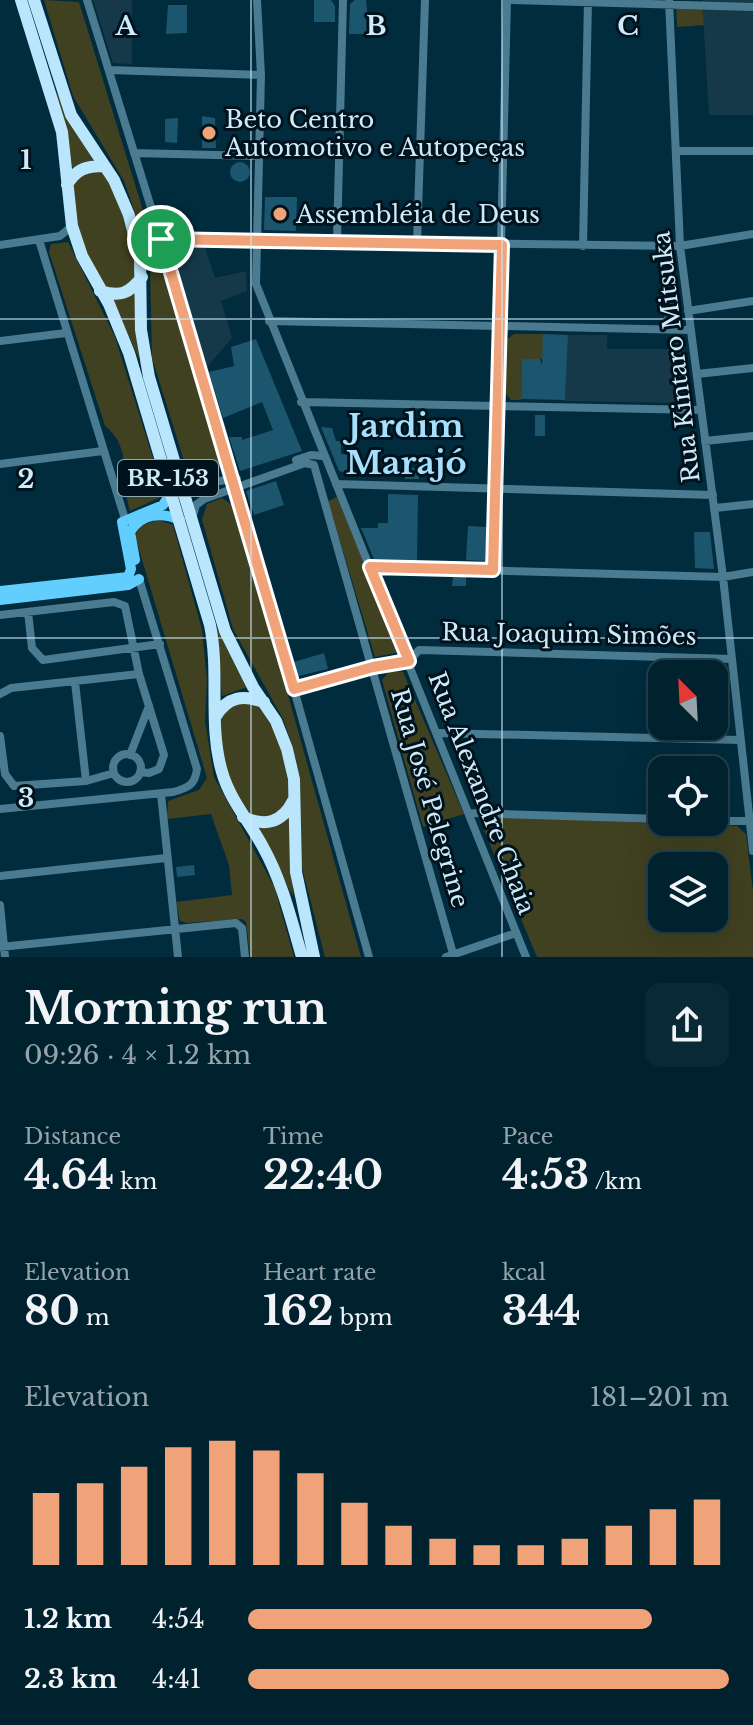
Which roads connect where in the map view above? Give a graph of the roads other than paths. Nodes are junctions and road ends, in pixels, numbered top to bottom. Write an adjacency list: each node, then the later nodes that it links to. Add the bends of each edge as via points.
1 (21, 0): 18 (highway, BR-153, via 62,132)
2 (87, 0): 11 (street)
3 (257, 0): 12 (street, Rua Alexandre Chaia)
4 (343, 0): 24 (street)
5 (425, 0): 25 (street)
6 (509, 0): 7 (street); 27 (street)
7 (588, 0): 9 (street); 28 (street)
8 (35, 1): 17 (highway, BR-153, via 71,115)
9 (669, 1): 10 (street); 13 (street, Rua Kintaro Mitsuka)
10 (753, 7)
11 (109, 70): 12 (street); 15 (street)
12 (261, 75): 16 (street, Rua Alexandre Chaia)
13 (676, 151): 14 (street); 29 (street, Rua Kintaro Mitsuka)
14 (753, 151)
15 (134, 153): 16 (street); 21 (street)
16 (258, 156): 22 (street, Rua Alexandre Chaia)
17 (104, 166): 18 (highway, via 73,174); 30 (highway, BR-153, via 129,215)
18 (65, 189): 19 (highway, BR-153)
19 (72, 226): 23 (street, via 66,233); 31 (highway, BR-153)
20 (753, 234): 29 (street)
21 (161, 239): 22 (street); 50 (street)
22 (258, 239): 24 (street); 34 (street, Rua Alexandre Chaia, via 256,284)
23 (39, 240): 26 (street); 37 (street)
24 (337, 240): 25 (street)
25 (417, 242): 27 (street)
26 (0, 245)
27 (502, 245): 28 (street); 35 (street)
28 (583, 246): 29 (street)
29 (680, 246): 33 (street, Rua Kintaro Mitsuka)
30 (142, 277): 31 (highway, via 122,295); 49 (highway, BR-153, via 143,352)
31 (100, 291): 54 (highway, BR-153, via 129,353)
32 (753, 301): 33 (street)
33 (688, 311): 36 (street, Rua Kintaro Mitsuka)
34 (269, 321): 35 (street); 41 (street, Rua Alexandre Chaia)
35 (500, 326): 36 (street); 42 (street)
36 (690, 330): 40 (street, Rua Kintaro Mitsuka)
37 (66, 333): 38 (street); 46 (street)
38 (0, 341)
39 (753, 368): 40 (street)
40 (697, 374): 43 (street, Rua Kintaro Mitsuka)
41 (301, 402): 42 (street); 47 (street, Rua Alexandre Chaia)
42 (498, 408): 43 (street); 53 (street)
43 (701, 410): 45 (street, Rua Kintaro Mitsuka)
44 (753, 436): 45 (street)
45 (705, 441): 55 (street, Rua Kintaro Mitsuka)
46 (103, 451): 48 (street); 58 (street)
47 (322, 456): 50 (street, via 311,455); 51 (street, Rua Alexandre Chaia)
48 (0, 464)
49 (179, 472): 50 (street, via 186,481 202,485); 59 (highway, BR-153)
50 (236, 482): 52 (street, Rua José Pelegrine, via 305,463 314,465); 59 (street, via 199,502); 78 (street)
51 (337, 485): 52 (street, via 326,480); 52 (street, via 331,495); 53 (street); 60 (street, Rua Alexandre Chaia)
52 (322, 489): 75 (street, Rua José Pelegrine)
53 (495, 489): 55 (street); 61 (street)
54 (172, 491): 58 (main road, via 163,505); 59 (highway, BR-153)
55 (713, 495): 57 (street, Rua Kintaro Mitsuka)
56 (753, 504): 57 (street)
57 (715, 508): 64 (street, Rua Kintaro Mitsuka)
58 (125, 519): 63 (main road, via 125,548)
59 (186, 520): 63 (main road, via 158,514 134,525); 80 (highway, BR-153, via 225,631); 82 (highway, BR-153, via 215,651)
60 (370, 567): 61 (street); 71 (street, Rua Alexandre Chaia)
61 (493, 570): 64 (street)
62 (753, 572): 64 (street)
63 (133, 575): 65 (main road); 66 (main road, via 128,585); 69 (street)
64 (723, 577): 73 (street, Rua Kintaro Mitsuka)
65 (0, 591)
66 (0, 600)
67 (28, 612): 68 (street); 70 (street, via 118,602 127,609); 70 (street, via 32,648 43,660)
68 (0, 615)
69 (160, 644): 70 (street); 90 (street, via 197,769 191,785)
70 (135, 649): 76 (street)
71 (404, 650): 72 (street); 74 (street, Rua Alexandre Chaia); 75 (street, via 399,658)
72 (419, 650): 73 (street, Rua Joaquim Simões); 74 (street, Rua Joaquim Simões)
73 (732, 659): 85 (street, Rua Kintaro Mitsuka)
74 (409, 661): 75 (street); 83 (street, Rua Alexandre Chaia)
75 (372, 665): 78 (street); 105 (street, Rua José Pelegrine)
76 (139, 674): 77 (street); 81 (street)
77 (75, 682): 79 (street, via 11,688); 89 (street)
78 (294, 687): 111 (street)
79 (0, 694)
80 (264, 702): 82 (highway, via 241,697 227,702); 91 (highway, BR-153, via 287,749)
81 (149, 706): 86 (street); 87 (street, via 164,760 154,772)
82 (215, 718): 94 (highway, BR-153, via 222,771)
83 (439, 733): 85 (street); 93 (street, Rua Alexandre Chaia)
84 (0, 736): 89 (street, via 5,774 14,786)
85 (740, 740): 97 (street, Rua Kintaro Mitsuka)
86 (130, 755): 87 (street, via 137,759); 88 (street, via 117,758)
87 (140, 772): 88 (street, via 127,782)
88 (114, 773): 89 (street)
89 (86, 781)
90 (161, 794): 92 (street); 99 (street)
91 (293, 801): 94 (highway, via 277,820 256,823); 110 (highway, BR-153, via 296,872)
92 (0, 809)
93 (470, 813): 95 (street); 103 (street, Rua Alexandre Chaia)
94 (243, 817): 109 (highway, BR-153, via 280,882)
95 (648, 819)
96 (728, 821): 97 (street)
97 (751, 822): 98 (street, Rua Kintaro Mitsuka)
98 (753, 851)
99 (166, 858): 100 (street); 102 (street)
100 (0, 876)
101 (0, 905): 104 (street)
102 (175, 929): 104 (street); 107 (street); 108 (street, via 240,924)
103 (516, 933): 105 (street); 112 (street, Rua Alexandre Chaia)
104 (2, 947): 106 (street)
105 (451, 956)
106 (5, 957)
107 (178, 957)
108 (245, 957)
109 (302, 957)
110 (314, 957)
111 (369, 957)
112 (526, 957)

